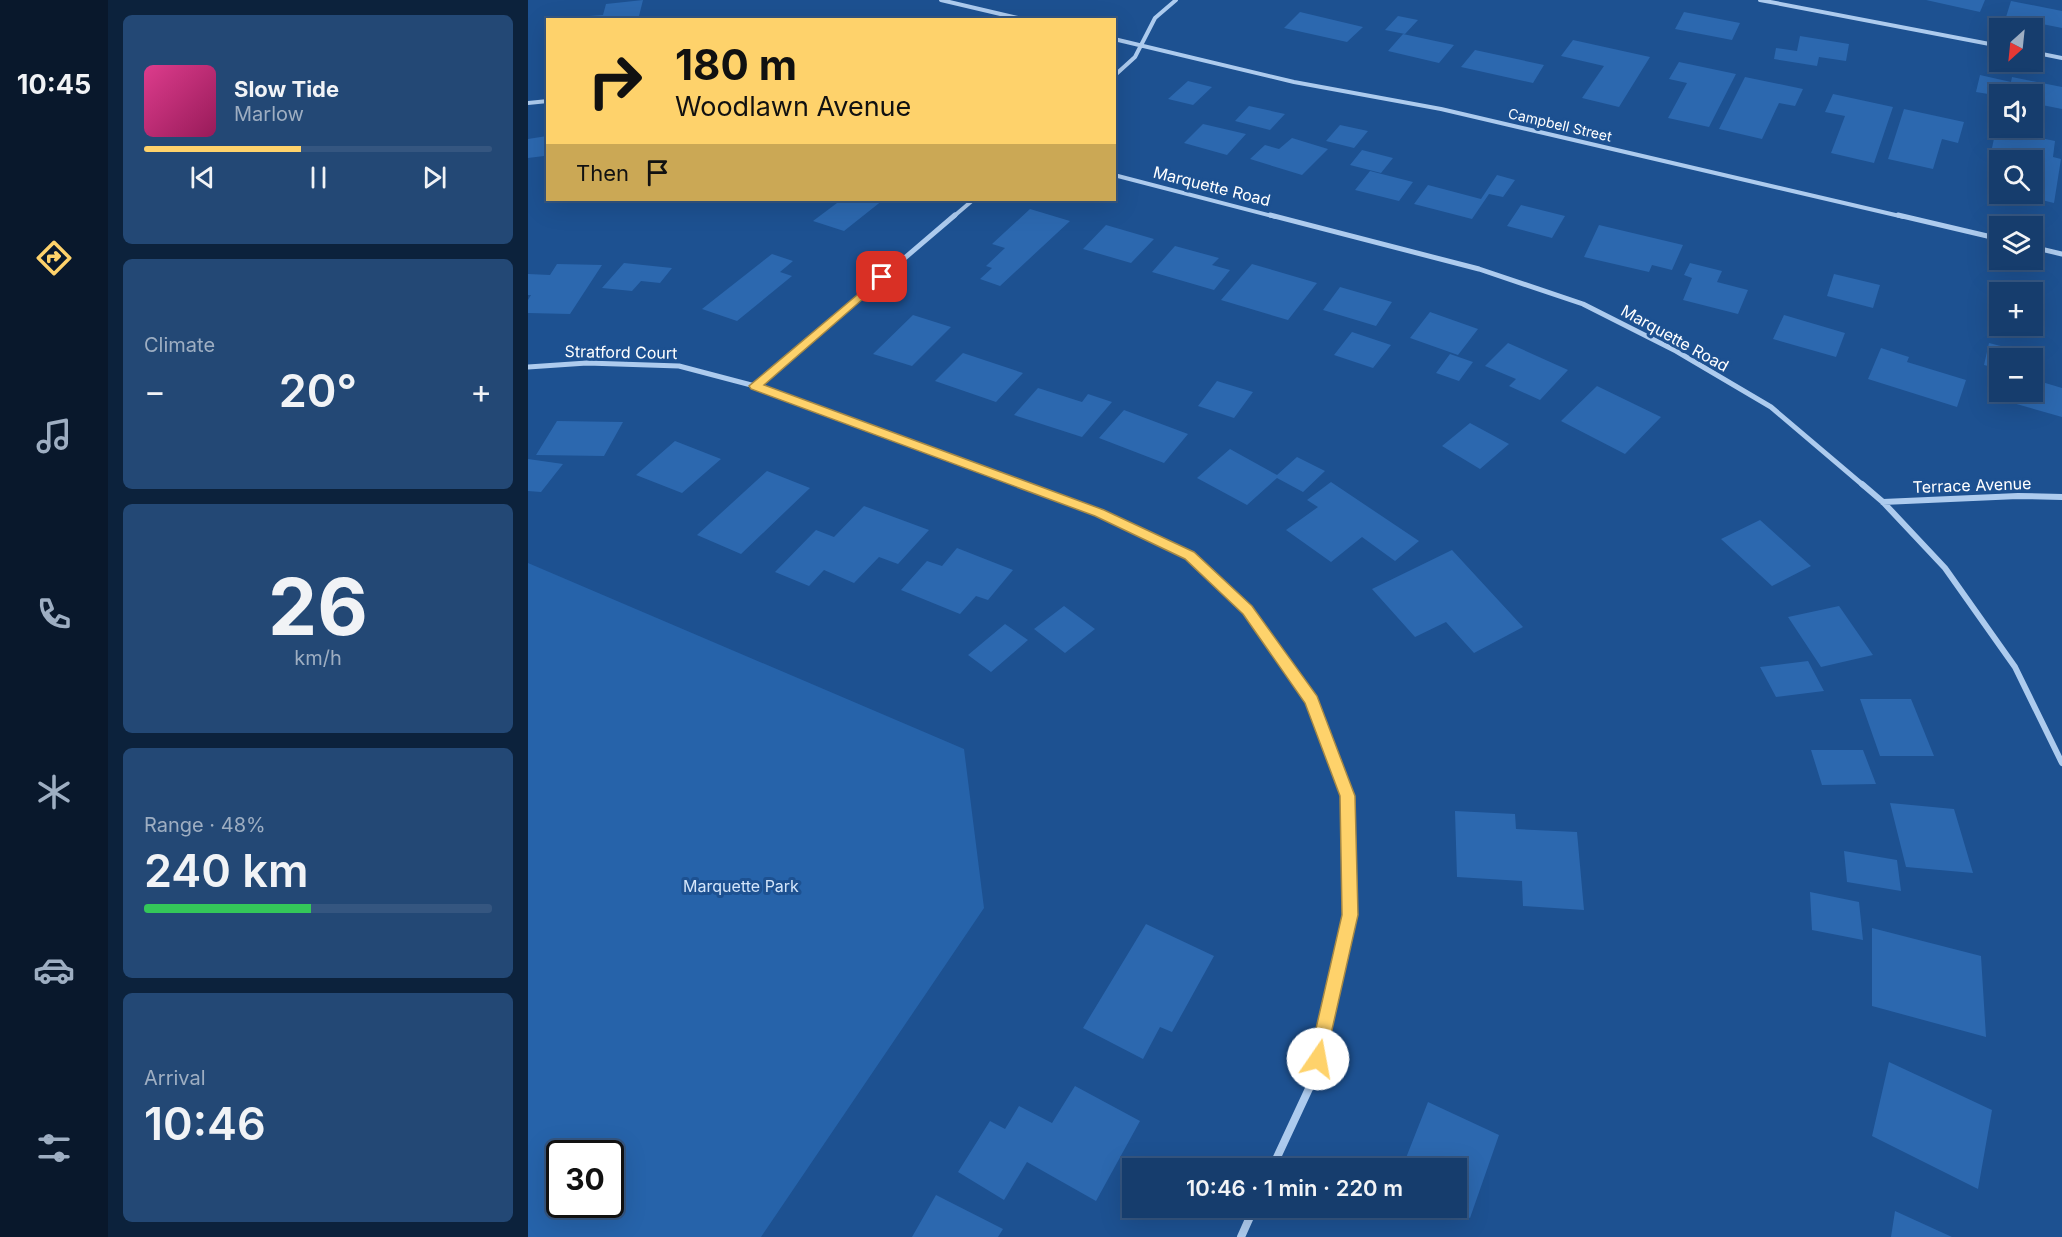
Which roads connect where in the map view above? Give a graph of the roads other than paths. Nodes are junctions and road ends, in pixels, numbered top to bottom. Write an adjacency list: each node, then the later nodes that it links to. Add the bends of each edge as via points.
1 (941, 0): 4 (street)
2 (1176, 0): 7 (street, via 1155,18)
3 (1760, 0): 6 (street)
4 (1018, 18)
5 (1116, 39): 7 (street, Campbell Street)
6 (1989, 44)
7 (1142, 45): 10 (street); 15 (street, Campbell Street, via 1294,82 1441,109)
8 (2043, 54): 9 (street)
9 (2062, 58)
10 (1116, 73)
11 (546, 101): 12 (street)
12 (528, 103)
13 (1116, 176): 21 (street, Marquette Road, via 1479,269 1583,304 1676,351 1771,407)
14 (972, 201): 19 (street)
15 (1989, 236)
16 (2043, 250): 17 (street)
17 (2062, 254)
18 (528, 367): 19 (street, Stratford Court, via 587,363 678,366)
19 (755, 386): 23 (street, Stratford Court, via 1100,513 1190,556 1247,610 1312,701 1347,796 1350,915 1313,1080)
20 (2062, 497): 21 (street, Terrace Avenue)
21 (1883, 502): 22 (street, Marquette Road, via 1945,568 2015,667)
22 (2062, 764)
23 (1277, 1158)
24 (1250, 1218): 25 (street)
25 (1241, 1237)

